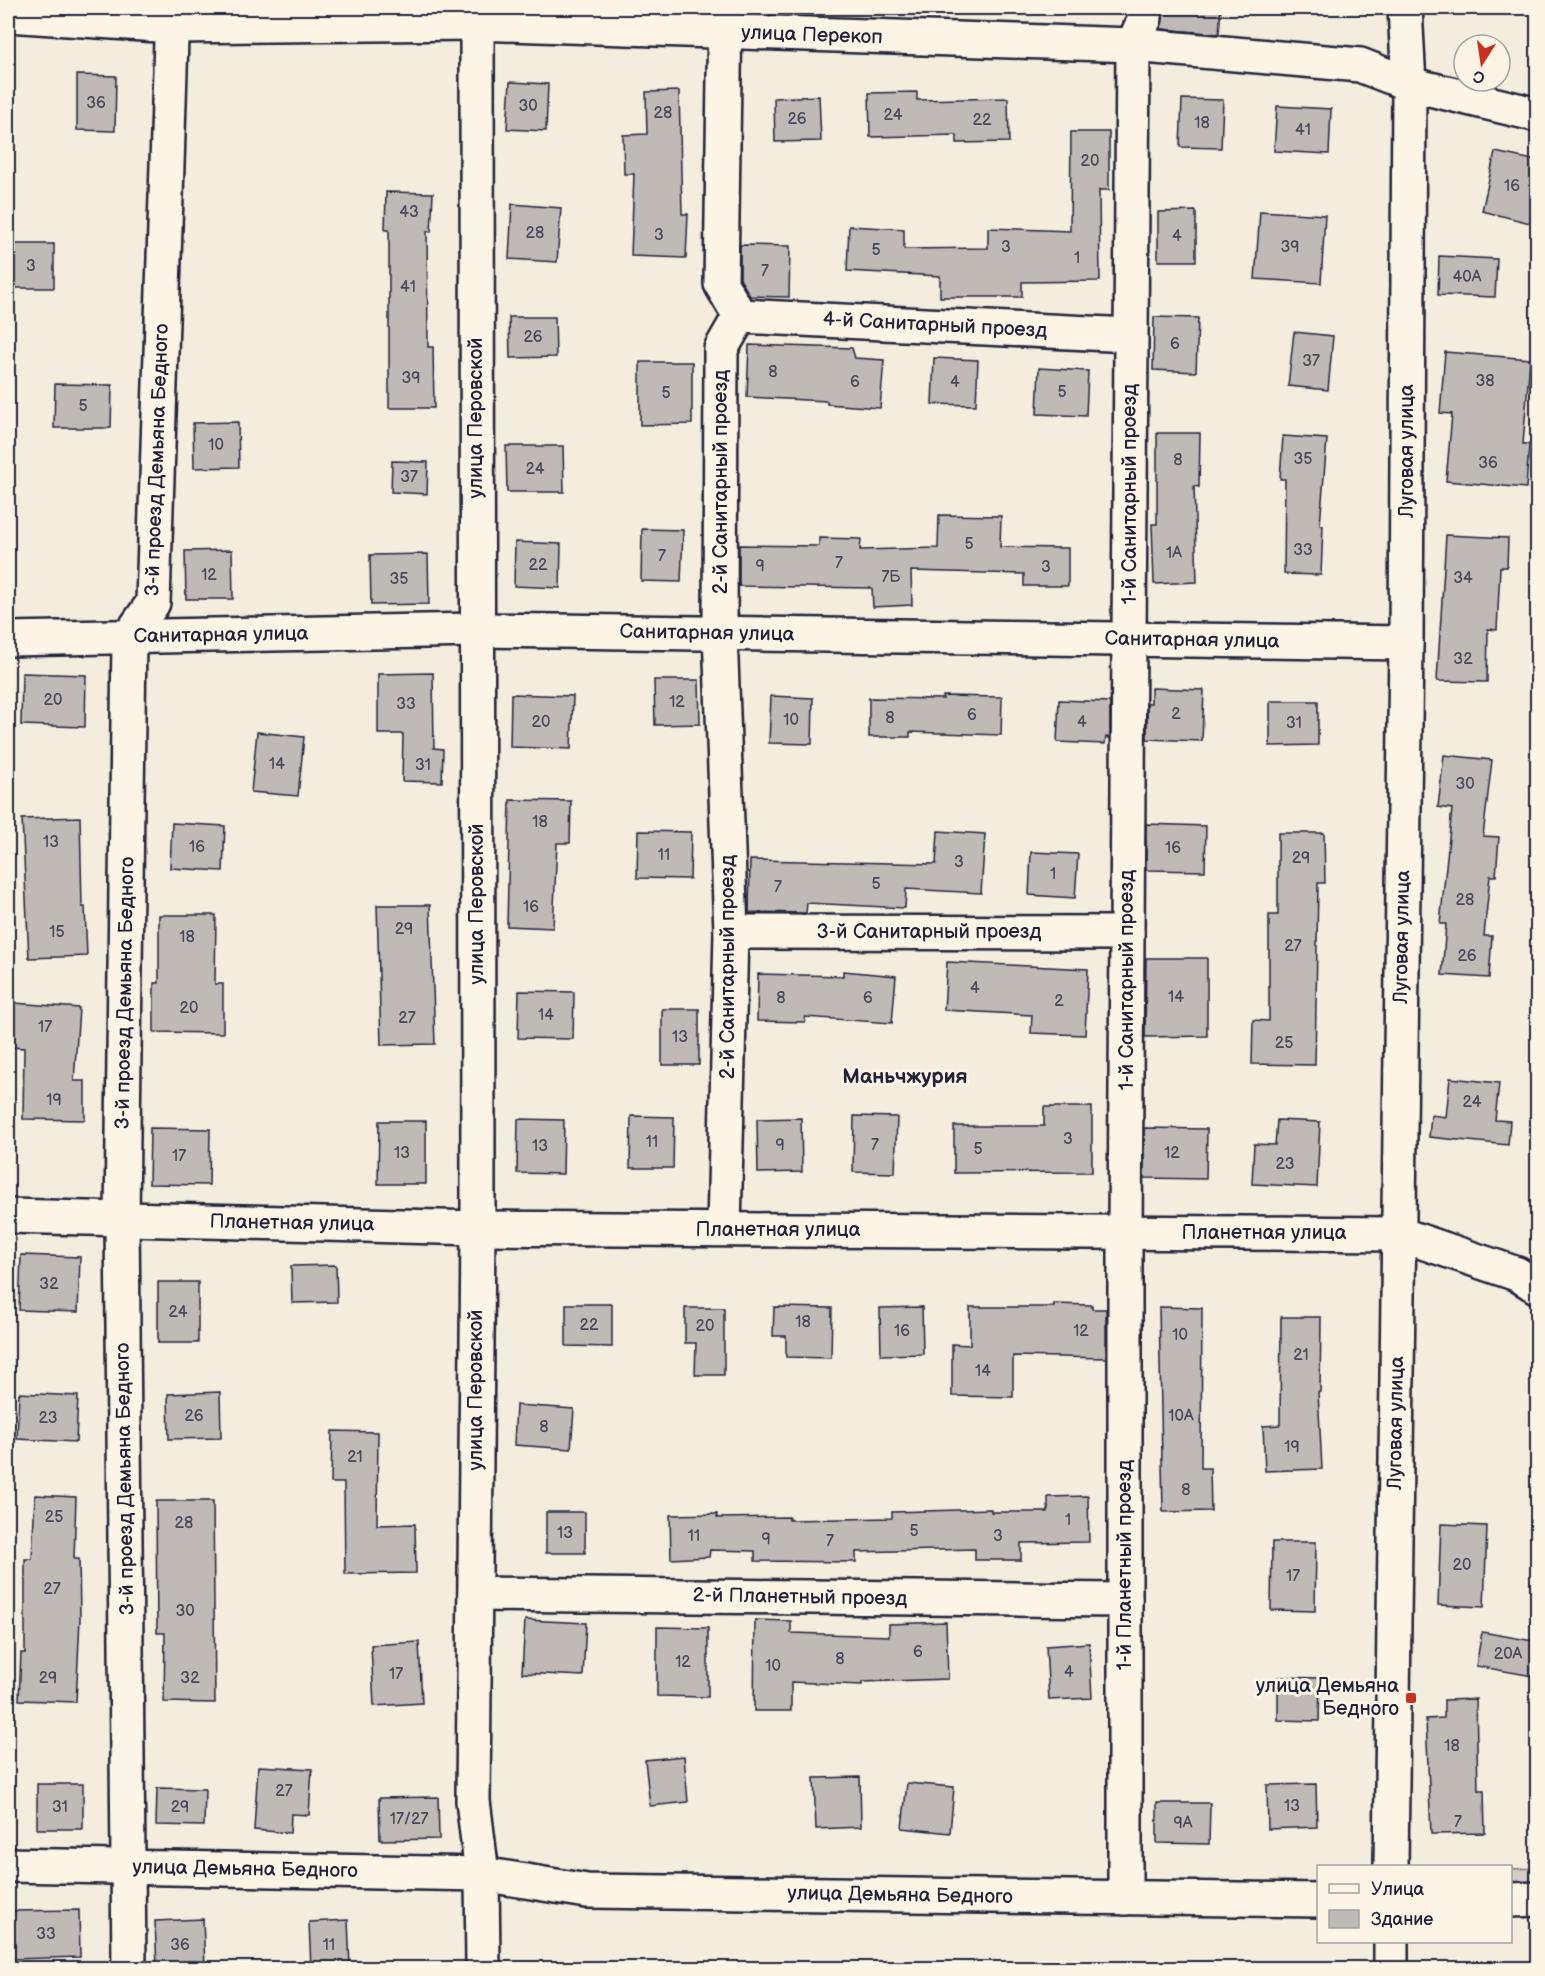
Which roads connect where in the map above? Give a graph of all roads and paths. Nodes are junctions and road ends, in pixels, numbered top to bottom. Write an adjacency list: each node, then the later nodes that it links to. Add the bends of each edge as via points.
1 (1144, 8): 7 (street, via 1145,18)
2 (1405, 8): 8 (street, Луговая улица)
3 (8, 15): 5 (street, улица Перекоп)
4 (477, 15): 5 (street, улица Перекоп); 6 (street, улица Перекоп); 12 (street, улица Перовской)
5 (173, 16): 14 (street, 3-й проезд Демьяна Бедного, via 153,603)
6 (724, 20): 7 (street, улица Перекоп); 10 (street, via 721,284)
7 (1133, 45): 8 (street, улица Перекоп, via 1360,65); 11 (street, 1-й Санитарный проезд)
8 (1408, 84): 9 (street, улица Перекоп); 17 (street, Луговая улица)
9 (1538, 116)
10 (740, 316): 11 (street, 4-й Санитарный проезд); 13 (street, 2-й Санитарный проезд, via 721,349)
11 (1130, 334): 16 (street, 1-й Санитарный проезд)
12 (477, 630): 13 (street, Санитарная улица); 14 (street, Санитарная улица); 22 (street, улица Перовской)
13 (720, 632): 16 (street, Санитарная улица); 18 (street, 2-й Санитарный проезд)
14 (129, 637): 15 (street, Санитарная улица); 21 (street, 3-й проезд Демьяна Бедного)
15 (8, 639)
16 (1130, 639): 17 (street, Санитарная улица); 19 (street, 1-й Санитарный проезд)
17 (1406, 643): 25 (street, Луговая улица)
18 (731, 932): 19 (street, 3-й Санитарный проезд); 23 (street, 2-й Санитарный проезд)
19 (1127, 933): 24 (street, 1-й Санитарный проезд)
20 (8, 1216): 21 (street, Планетная улица)
21 (122, 1219): 22 (street, Планетная улица); 31 (street, 3-й проезд Демьяна Бедного)
22 (478, 1228): 23 (street, Планетная улица); 27 (street, улица Перовской)
23 (724, 1229): 24 (street, Планетная улица)
24 (1125, 1232): 25 (street, Планетная улица); 28 (street, 1-й Планетный проезд)
25 (1399, 1233): 26 (street, Планетная улица, via 1517,1274); 30 (street, Луговая улица)
26 (1538, 1287)
27 (475, 1594): 28 (street, 2-й Планетный проезд); 32 (street, улица Перовской, via 473,1801)
28 (1125, 1600): 33 (street, 1-й Планетный проезд)
29 (8, 1865): 31 (street, улица Демьяна Бедного)
30 (1391, 1865)
31 (129, 1867): 32 (street, улица Демьяна Бедного); 38 (street, 3-й проезд Демьяна Бедного)
32 (482, 1874): 33 (street, улица Демьяна Бедного, via 587,1892); 39 (street)
33 (1125, 1898): 35 (street, улица Демьяна Бедного)
34 (1538, 1899): 36 (street)
35 (1317, 1900)
36 (1512, 1900)
37 (1391, 1943): 40 (street)
38 (129, 1968)
39 (483, 1968)
40 (1391, 1968)

